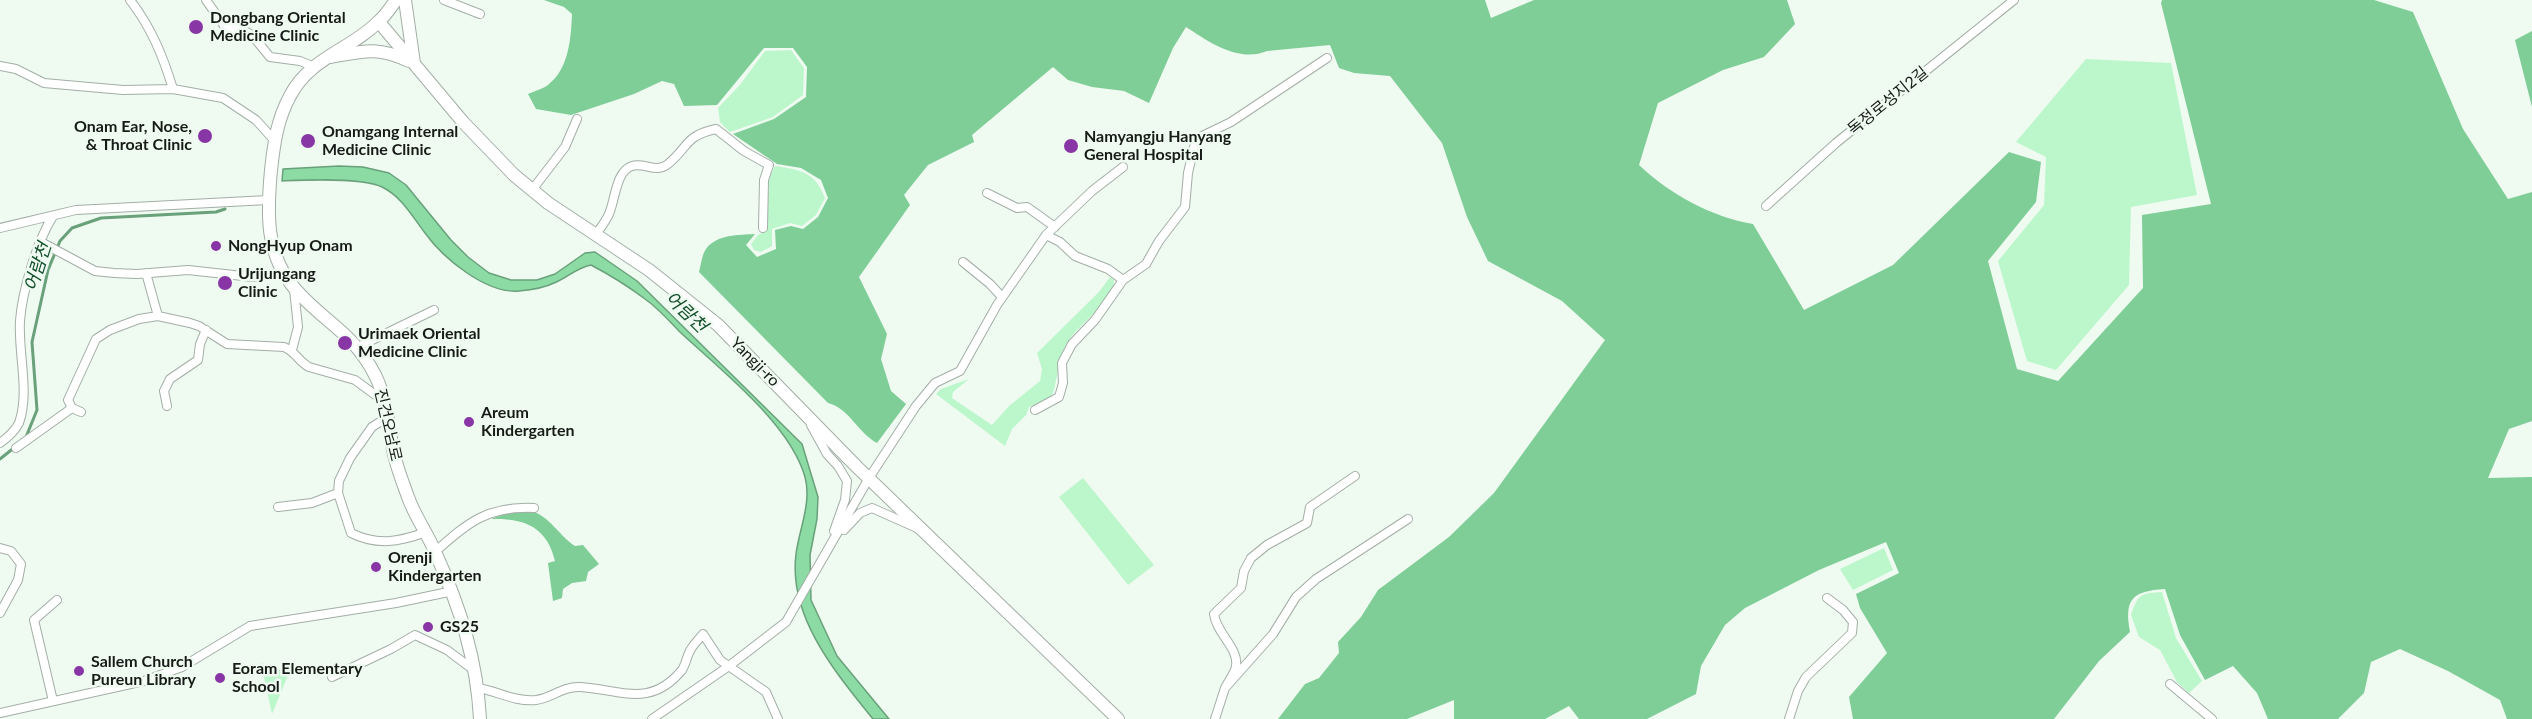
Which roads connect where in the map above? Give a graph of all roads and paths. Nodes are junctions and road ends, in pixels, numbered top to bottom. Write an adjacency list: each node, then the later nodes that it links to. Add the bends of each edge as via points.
1 (130, 0): 14 (street, via 158,46)
2 (206, 0): 13 (street, via 225,27 252,35 270,57)
3 (396, 0): 8 (street, 진건오남로)
4 (405, 0): 11 (street)
5 (444, 0): 7 (street)
6 (2014, 0): 21 (street, 독정로성지2길, via 1845,136)
7 (480, 14)
8 (379, 22): 9 (street, 진건오남로); 11 (street, Yangji-ro)
9 (323, 58): 11 (street, via 372,49); 13 (street, 진건오남로)
10 (1327, 58): 32 (street, via 1195,143 1185,207 1146,264)
11 (414, 64): 18 (street, Yangji-ro, via 463,122)
12 (0, 66): 14 (street, via 44,82 123,90)
13 (312, 66): 16 (street, 진건오남로, via 290,96)
14 (173, 89): 16 (street, via 223,98 256,120)
15 (577, 119): 18 (street, via 565,147)
16 (274, 140): 20 (street, 진건오남로)
17 (1123, 167): 23 (street)
18 (532, 190): 26 (street, Yangji-ro)
19 (987, 193): 23 (street, via 1017,208 1027,207)
20 (268, 200): 22 (street, via 76,210); 30 (street, 진건오남로, via 270,238)
21 (1766, 206)
22 (53, 216): 24 (street); 28 (street)
23 (1055, 227): 27 (street)
24 (0, 228)
25 (763, 228): 26 (street, via 764,180 769,165 716,129 690,139 661,168 632,166 626,170 615,189 609,214)
26 (595, 235): 45 (street, Yangji-ro, via 650,270 700,310)
27 (1046, 235): 32 (street, via 1075,256 1108,269); 34 (street)
28 (41, 242): 31 (street, via 95,270); 47 (street, via 20,319 23,395 18,423)
29 (963, 262): 34 (street)
30 (284, 272): 31 (street, via 252,277 188,270); 33 (street, 진건오남로)
31 (146, 273): 36 (street)
32 (1123, 280): 43 (street, via 1066,354 1059,397)
33 (294, 288): 38 (street, 진건오남로); 39 (street, via 298,327)
34 (1002, 297): 50 (street, via 960,371 935,383 922,398)
35 (434, 310): 38 (street)
36 (158, 316): 37 (street); 42 (street, via 132,321 96,339 68,400)
37 (206, 330): 39 (street, via 227,344); 41 (street, via 198,360 170,379 165,391)
38 (358, 347): 40 (street, 진건오남로)
39 (292, 350): 40 (street, via 309,368 355,380)
40 (386, 402): 46 (street, 진건오남로)
41 (167, 406)
42 (72, 408): 44 (street); 48 (street)
43 (1035, 410)
44 (81, 412)
45 (805, 413): 50 (street, Yangji-ro); 58 (street, via 847,481 845,500)
46 (389, 416): 51 (street, via 372,427 350,458); 55 (street, 진건오남로, via 394,456)
47 (0, 443)
48 (16, 448)
49 (1355, 476): 69 (street, via 1310,507 1307,522 1251,558 1241,588 1214,614 1215,625 1235,655 1236,667)
50 (869, 478): 56 (street, Yangji-ro); 58 (street)
51 (338, 493): 52 (street, via 312,503); 55 (street, via 351,532 365,540 401,542)
52 (278, 507)
53 (534, 508): 59 (street, via 504,508 486,515 458,531)
54 (1408, 519): 69 (street, via 1316,579 1296,597 1273,634)
55 (426, 532): 59 (street, 진건오남로)
56 (925, 532): 58 (street, via 877,509 867,509 854,518); 75 (street, Yangji-ro)
57 (0, 548): 63 (street, via 17,556 21,564 18,580)
58 (826, 551): 64 (street, via 786,622)
59 (435, 552): 60 (street, 진건오남로)
60 (453, 591): 65 (street, 진건오남로); 70 (street, via 250,626 182,667 144,681)
61 (1827, 598): 77 (street, via 1853,622 1852,633 1806,678)
62 (57, 600): 70 (street, via 34,620)
63 (0, 613)
64 (729, 666): 68 (street, via 720,660 703,634 683,669 667,684 649,692 627,695 579,687 523,701); 73 (street); 74 (street, via 766,692)
65 (475, 671): 66 (street, via 447,650 415,635); 68 (street, 진건오남로)
66 (332, 677)
67 (2170, 684): 78 (street)
68 (478, 688): 72 (street, 진건오남로)
69 (1225, 688): 76 (street)
70 (53, 701): 71 (street)
71 (0, 713)
72 (480, 719)
73 (652, 719)
74 (778, 719)
75 (1119, 719)
76 (1215, 719)
77 (1789, 719)
78 (2212, 719)

